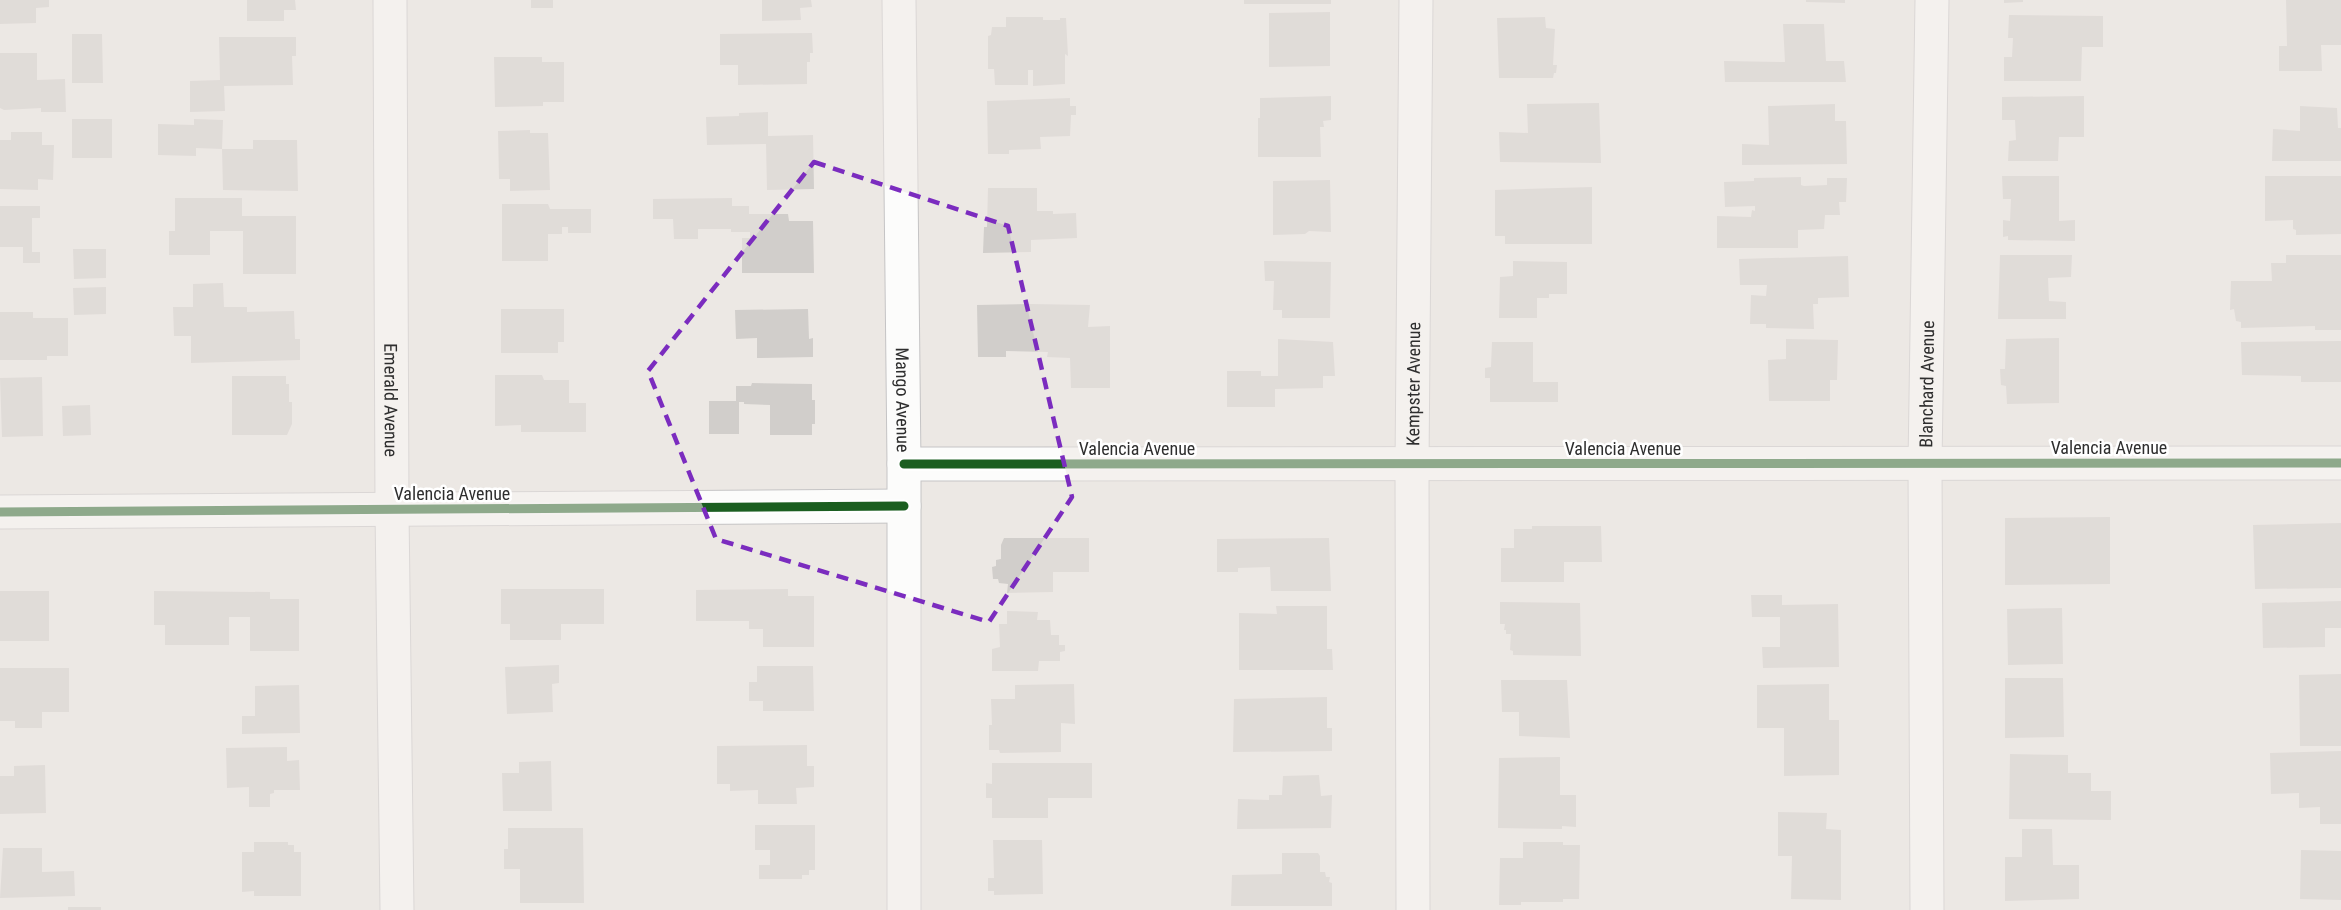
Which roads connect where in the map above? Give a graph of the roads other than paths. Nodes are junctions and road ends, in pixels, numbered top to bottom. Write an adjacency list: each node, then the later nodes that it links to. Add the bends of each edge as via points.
1 (390, 0): 10 (street, Emerald Avenue)
2 (899, 0): 6 (street, Mango Avenue)
3 (1416, 0): 8 (street, Kempster Avenue)
4 (1932, 0): 7 (street, Blanchard Avenue)
5 (2341, 462): 7 (street, Valencia Avenue)
6 (904, 464): 8 (street, Valencia Avenue); 9 (street, Mango Avenue)
7 (1925, 464): 8 (street, Valencia Avenue); 15 (street, Blanchard Avenue)
8 (1412, 465): 14 (street, Kempster Avenue)
9 (904, 506): 10 (street, Valencia Avenue); 13 (street, Mango Avenue)
10 (392, 510): 11 (street, Valencia Avenue); 12 (street, Emerald Avenue)
11 (0, 512)
12 (397, 910)
13 (904, 910)
14 (1413, 910)
15 (1927, 910)

